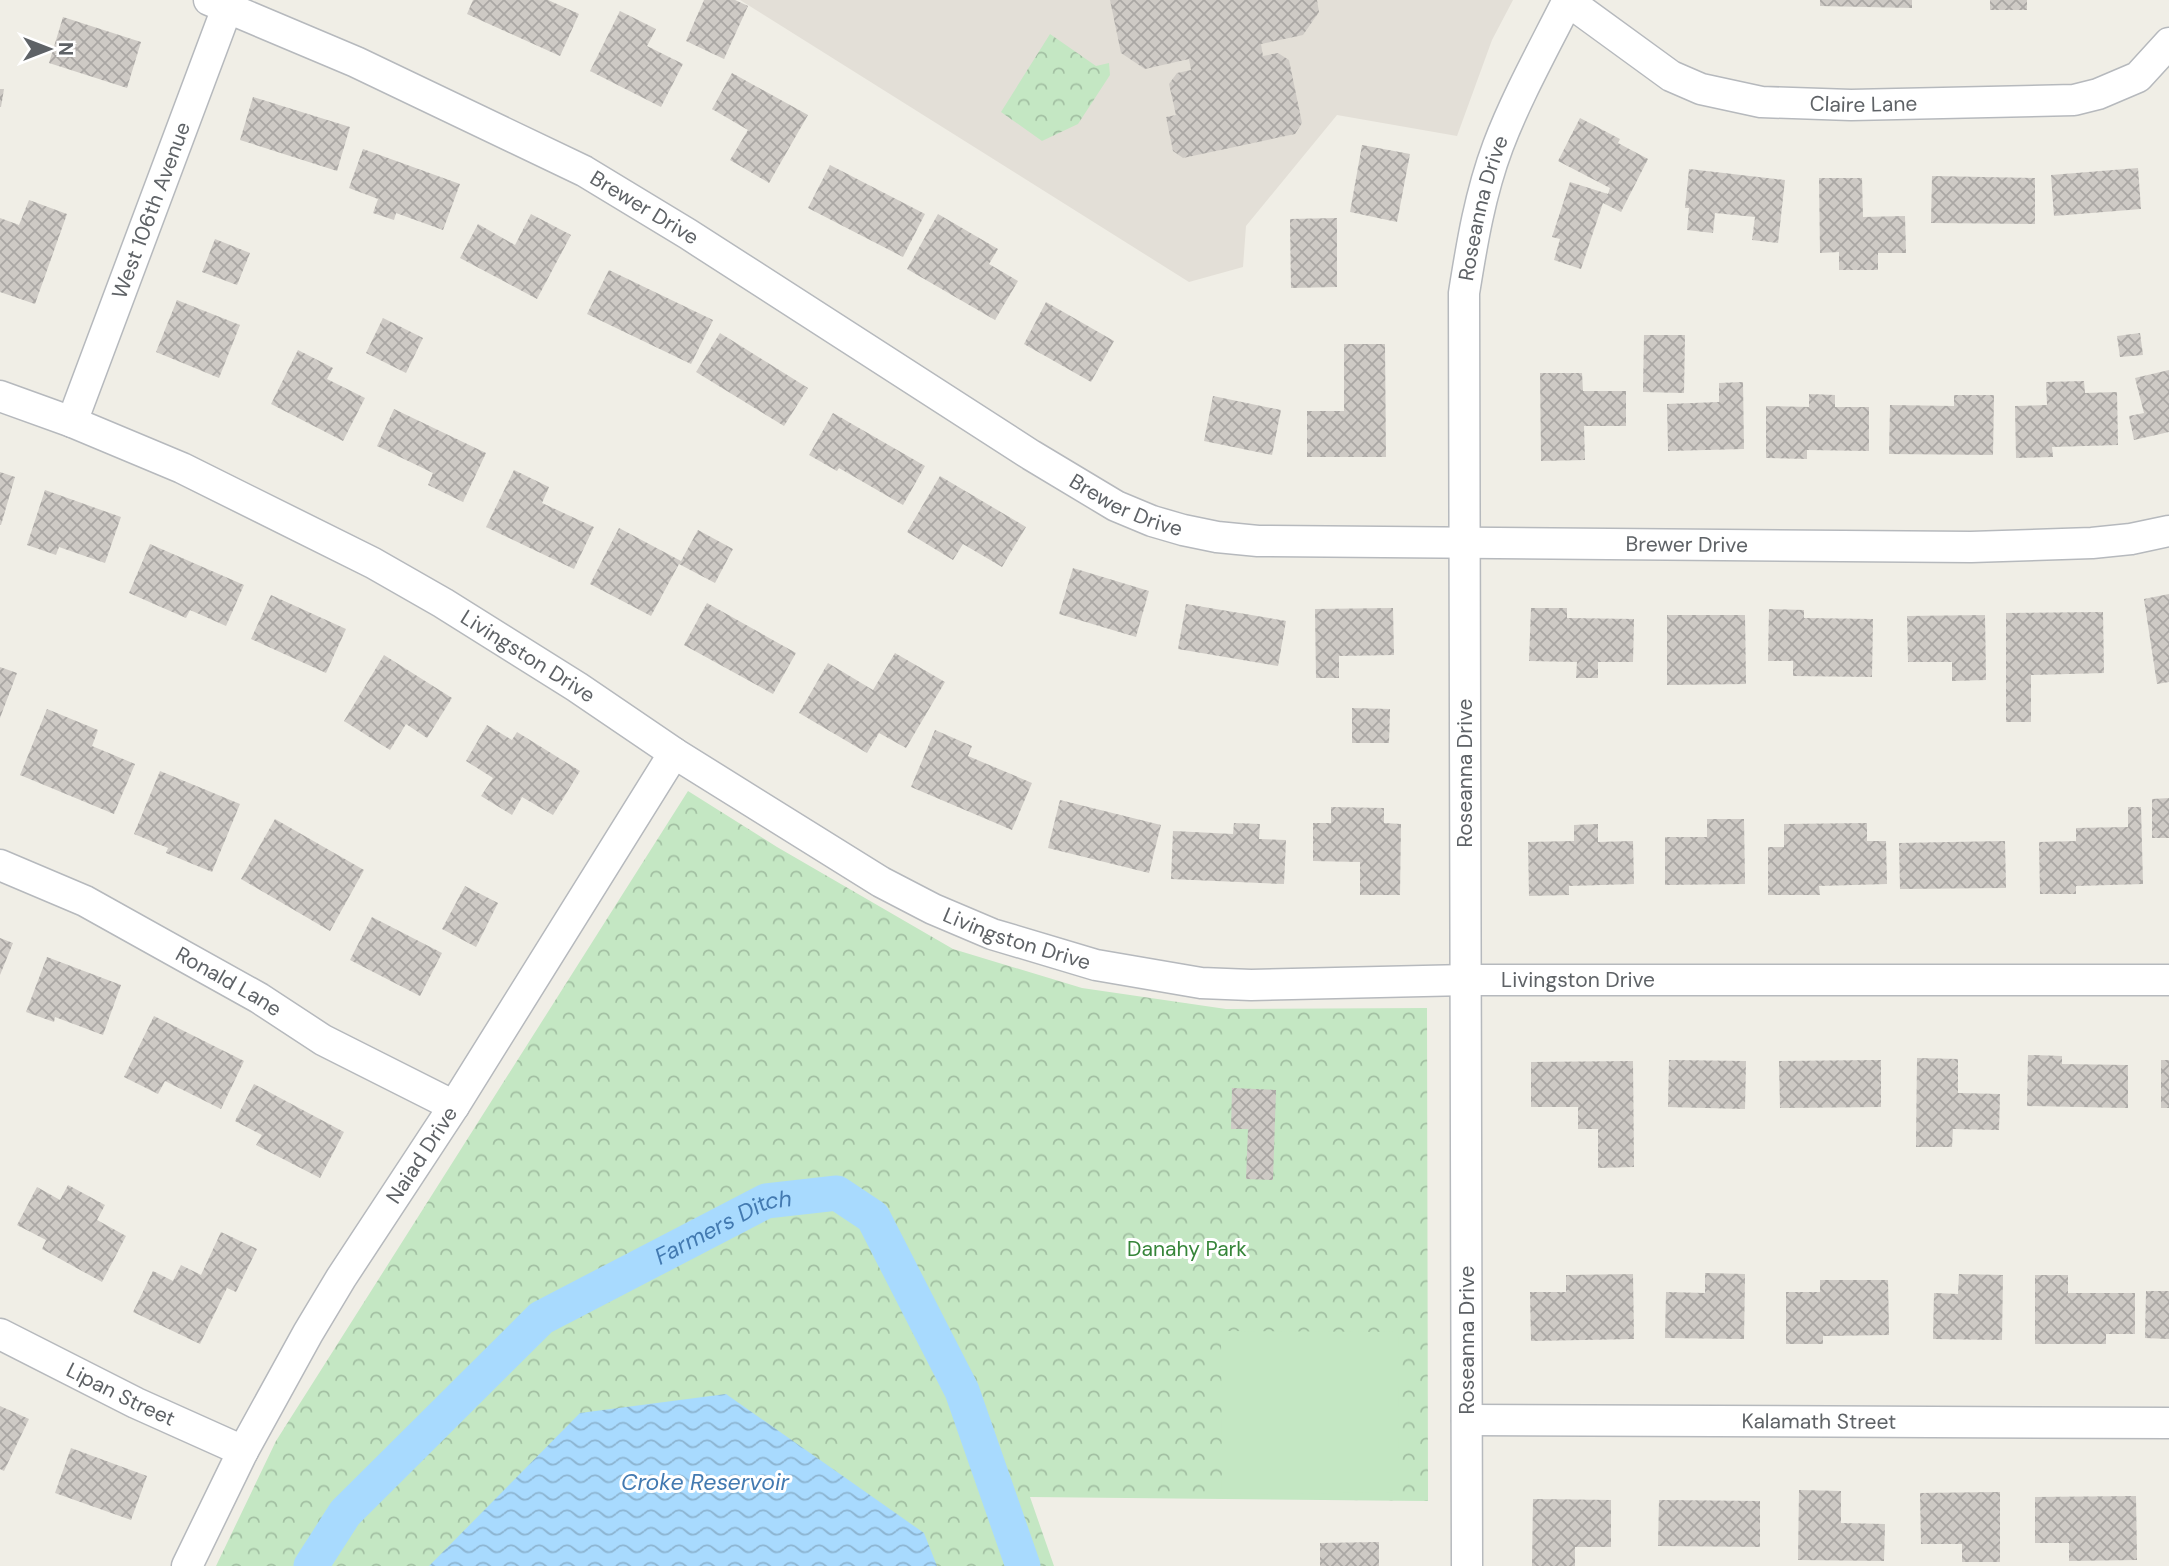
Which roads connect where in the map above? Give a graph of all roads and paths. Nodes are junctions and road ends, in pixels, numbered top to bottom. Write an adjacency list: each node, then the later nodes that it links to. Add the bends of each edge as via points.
1 (1568, 0): 3 (street, Claire Lane, via 1671,76 1700,89 1761,102 2074,100 2138,77); 7 (street, Roseanna Drive, via 1502,136 1476,219 1462,326)
2 (222, 2): 5 (street, West 106th Avenue); 7 (street, Brewer Drive, via 584,171 1116,506 1217,537)
3 (2169, 43)
4 (0, 396): 5 (street, Livingston Drive)
5 (72, 422): 8 (street, Livingston Drive, via 181,468 373,563 533,659)
6 (2169, 531): 7 (street, Brewer Drive, via 2092,543 1971,547)
7 (1463, 544): 10 (street, Roseanna Drive)
8 (674, 753): 10 (street, Livingston Drive, via 881,882 957,919 1049,952 1200,983); 12 (street, Naiad Drive)
9 (0, 865): 12 (street, Ronald Lane, via 85,901 323,1040)
10 (1467, 979): 11 (street, Livingston Drive); 14 (street, Roseanna Drive)
11 (2169, 980)
12 (454, 1106): 16 (street, Naiad Drive, via 334,1289)
13 (0, 1334): 16 (street, Lipan Street)
14 (1467, 1420): 15 (street, Kalamath Street); 18 (street, Roseanna Drive)
15 (2169, 1423)
16 (243, 1451): 17 (street, Naiad Drive)
17 (187, 1566)
18 (1467, 1566)

